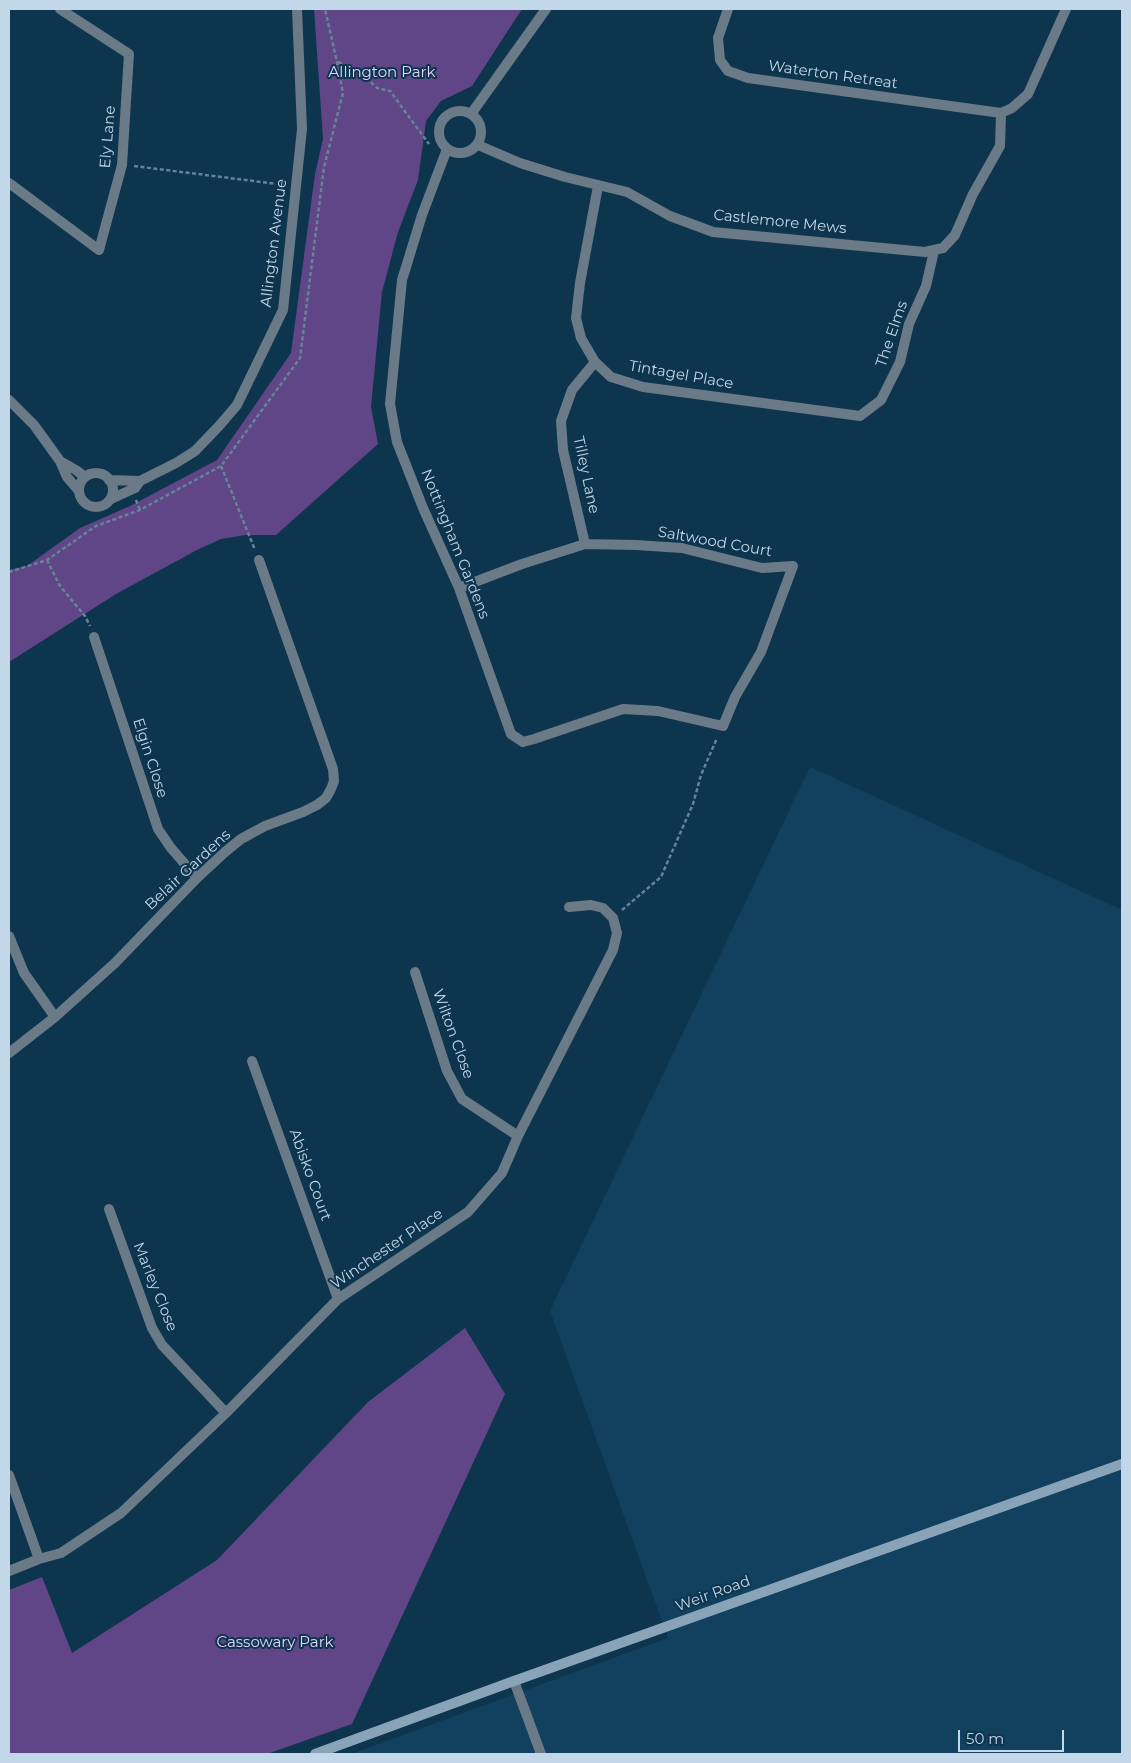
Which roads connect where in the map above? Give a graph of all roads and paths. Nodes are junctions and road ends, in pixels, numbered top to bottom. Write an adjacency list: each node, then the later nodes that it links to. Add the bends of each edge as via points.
1 (60, 9): 13 (street, Ely Lane, via 129,54)
2 (297, 9): 15 (street, Allington Avenue, via 302,129)
3 (325, 9): 7 (path)
4 (546, 9): 9 (street)
5 (728, 9): 8 (street, Waterton Retreat, via 718,38 720,60 728,71 748,78)
6 (1066, 9): 8 (street, via 1028,94)
7 (338, 62): 10 (path, via 360,72 377,88 390,91); 22 (path, via 342,93 324,167 300,358)
8 (1001, 113): 17 (street, via 1000,146 955,235 943,248)
9 (471, 114): 11 (street, via 481,128); 12 (street, via 460,111 444,118 439,134)
10 (429, 144)
11 (478, 145): 12 (street, via 464,154); 16 (street, Castlemore Mews, via 520,163)
12 (447, 149): 32 (street, Nottingham Gardens, via 402,280 390,404 397,442)
13 (122, 164): 14 (street, Ely Lane, via 99,250); 15 (path)
14 (9, 183)
15 (296, 186): 25 (street, Allington Avenue, via 283,310 237,405 195,451)
16 (598, 186): 17 (street, Castlemore Mews, via 627,192 670,216 713,232); 18 (street, Tintagel Place, via 576,318 581,338)
17 (934, 251): 20 (street, The Elms, via 926,286 909,324 900,362 881,400)
18 (595, 362): 20 (street, Tintagel Place, via 611,377 643,387); 28 (street, Tilley Lane, via 572,390 561,421 563,450)
19 (9, 400): 21 (street, via 34,425)
20 (860, 416)
21 (60, 461): 23 (street); 26 (street)
22 (220, 466): 29 (path, via 140,510 96,526); 30 (path)
23 (85, 477): 24 (street, via 100,474); 26 (street)
24 (109, 480): 25 (street, Allington Avenue); 27 (street)
25 (140, 481): 27 (street, Allington Avenue, via 135,488)
26 (78, 491): 27 (street, via 82,501 92,507 102,506)
27 (111, 499)
28 (586, 544): 32 (street, Saltwood Court); 34 (street, Saltwood Court, via 682,548 762,568 793,566 761,652 735,697)
29 (47, 560): 31 (path); 33 (path, via 60,586 85,616)
30 (259, 560): 35 (street, Belair Gardens, via 325,745 334,781 326,798 317,806 241,839)
31 (9, 572)
32 (458, 588): 34 (street, Nottingham Gardens, via 511,734 523,742 623,709 658,711)
33 (94, 637): 35 (street, Elgin Close, via 158,829)
34 (723, 726): 37 (path, via 661,876)
35 (197, 878): 40 (street, Belair Gardens, via 115,963)
36 (569, 907): 37 (street, via 591,905 603,908)
37 (613, 918): 43 (street, Winchester Place, via 617,933 613,950)
38 (9, 936): 40 (street, via 24,973)
39 (414, 972): 43 (street, Wilton Close, via 447,1071 462,1099)
40 (55, 1018): 41 (street, Belair Gardens)
41 (9, 1053)
42 (252, 1061): 45 (street, Abisko Court)
43 (518, 1136): 45 (street, Winchester Place, via 502,1174 468,1212)
44 (108, 1209): 46 (street, Marley Close, via 157,1337)
45 (338, 1299): 46 (street, Winchester Place)
46 (226, 1413): 49 (street, Winchester Place, via 121,1513 61,1553)
47 (1122, 1464): 51 (street, Weir Road)
48 (9, 1476): 49 (street)
49 (39, 1559): 50 (street, Winchester Place)
50 (9, 1571)
51 (514, 1681): 52 (street, Weir Road); 53 (street)
52 (315, 1754)
53 (541, 1754)

